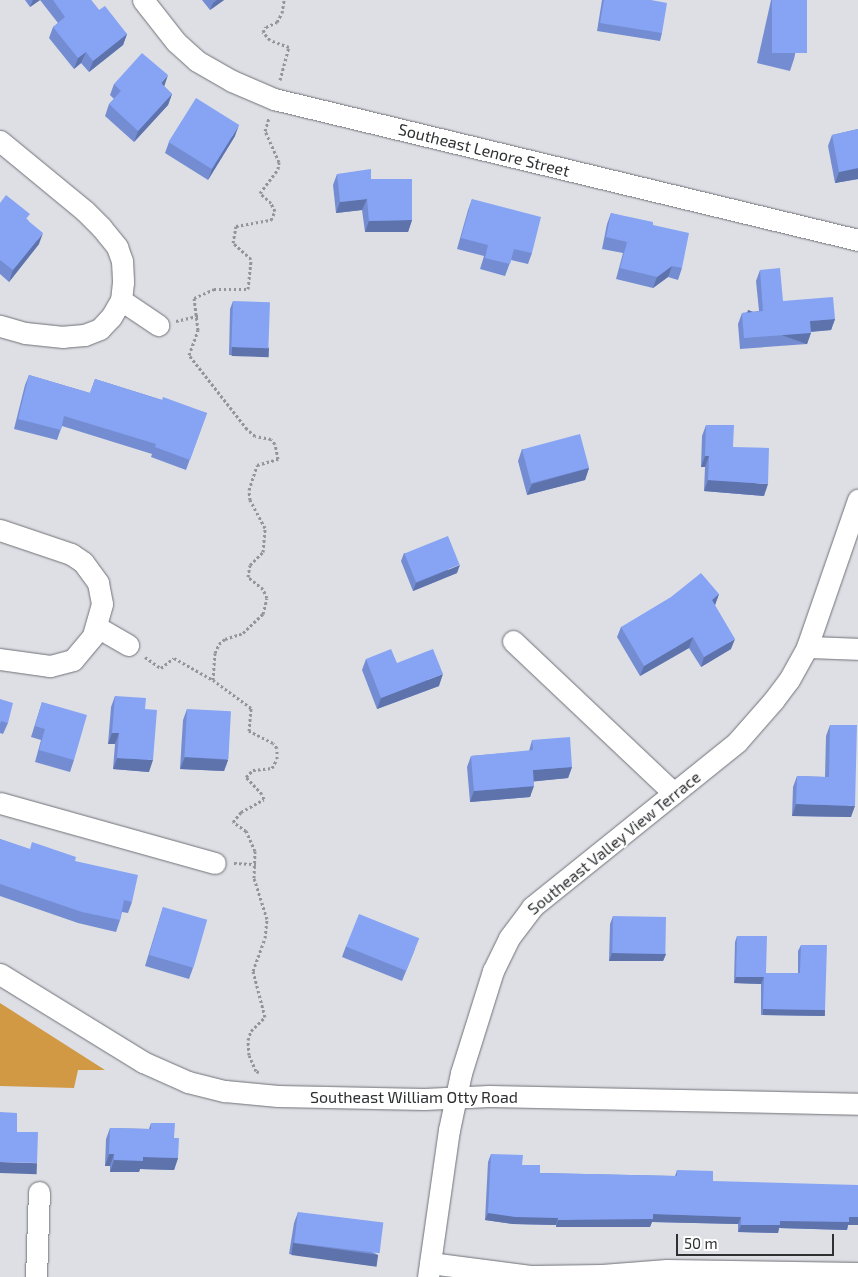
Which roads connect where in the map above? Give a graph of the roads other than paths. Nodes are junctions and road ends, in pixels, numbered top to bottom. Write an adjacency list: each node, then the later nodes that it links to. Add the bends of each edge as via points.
1 (143, 0): 3 (street, Southeast Lenore Street, via 176,42 197,60 232,82 274,99)
2 (0, 141): 4 (street, via 85,211 117,247 122,261)
3 (858, 240)
4 (121, 300): 5 (street); 6 (street, via 100,329 84,335 63,337 25,333)
5 (158, 325)
6 (0, 326)
7 (858, 500): 12 (street, Southeast Valley View Terrace)
8 (0, 530): 9 (street, via 71,554 83,562 98,583 102,604)
9 (97, 627): 11 (street); 14 (street, via 73,660 50,666)
10 (513, 641): 15 (street)
11 (128, 645)
12 (807, 647): 13 (street); 15 (street, Southeast Valley View Terrace, via 789,680 756,722 737,742)
13 (858, 650)
14 (0, 659)
15 (674, 793): 19 (street, Southeast Valley View Terrace, via 532,907 517,925 493,972)
16 (0, 803): 17 (street)
17 (215, 863)
18 (0, 974): 19 (street, Southeast William Otty Road, via 143,1062 188,1082 225,1091 278,1096)
19 (456, 1098): 20 (street, Southeast William Otty Road); 22 (street, Southeast Valley View Terrace)
20 (858, 1104)
21 (39, 1192): 24 (street)
22 (429, 1270): 23 (street, via 532,1276 667,1270)
23 (858, 1273)
24 (36, 1277)

